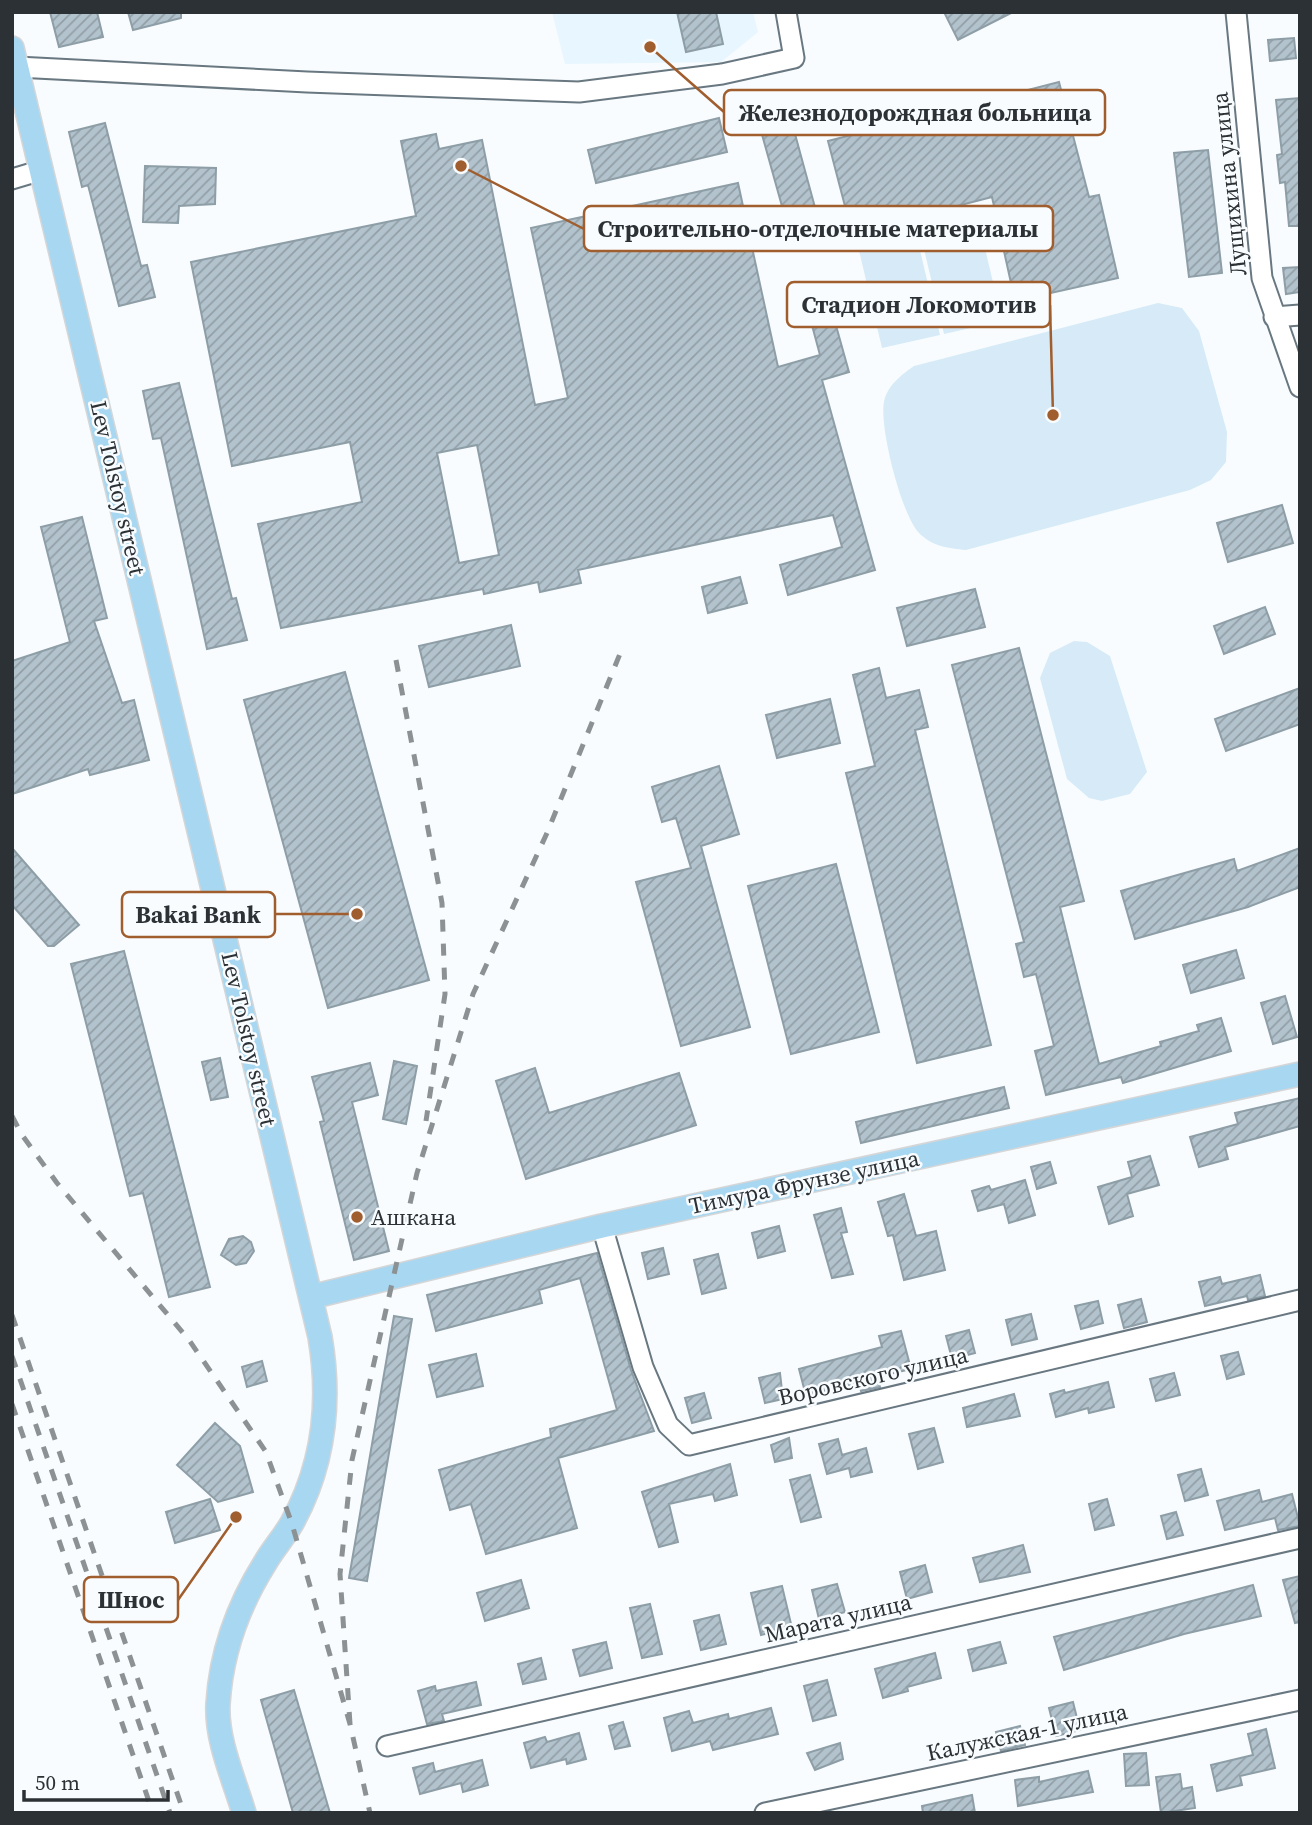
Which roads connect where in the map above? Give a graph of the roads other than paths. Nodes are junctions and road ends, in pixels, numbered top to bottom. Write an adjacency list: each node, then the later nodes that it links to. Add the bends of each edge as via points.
1 (786, 12): 3 (street, via 794,58 722,74 579,92 307,82)
2 (1236, 12): 7 (street, Лущихина улица, via 1262,278)
3 (15, 57): 4 (main road, Lev Tolstoy street)
4 (42, 170): 5 (street); 11 (main road, Lev Tolstoy street)
5 (12, 179)
6 (1300, 315): 7 (street)
7 (1274, 317): 8 (street, Лущихина улица)
8 (1300, 387)
9 (1300, 1074): 10 (main road, Тимура Фрунзе улица)
10 (602, 1226): 11 (main road, Тимура Фрунзе улица); 12 (street, Воровского улица, via 643,1367 668,1424 689,1445)
11 (311, 1297): 16 (main road, Lev Tolstoy street, via 327,1375 327,1413 313,1477 292,1524 233,1622 218,1706 222,1739)
12 (1300, 1300)
13 (1300, 1538): 15 (street, Марата улица)
14 (1300, 1700): 17 (street, Калужская-1 улица)
15 (387, 1746)
16 (244, 1813)
17 (765, 1813)

